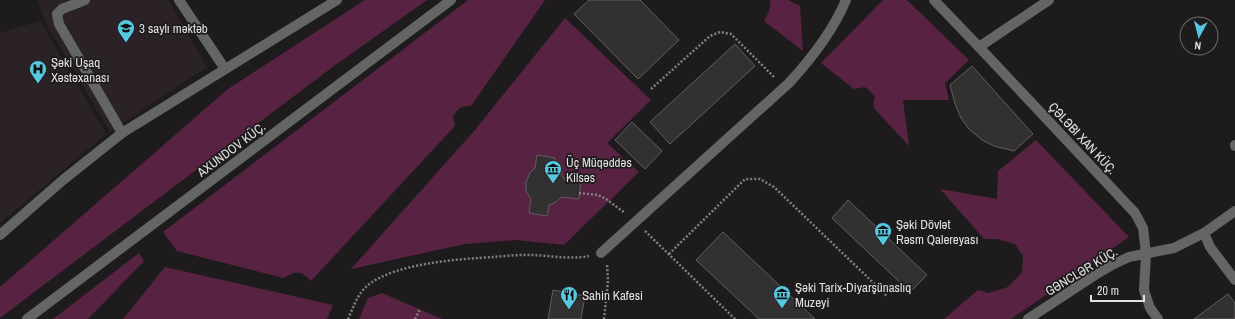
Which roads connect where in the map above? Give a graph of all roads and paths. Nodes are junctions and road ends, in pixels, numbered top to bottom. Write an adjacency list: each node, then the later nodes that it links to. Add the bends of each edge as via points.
1 (85, 0): 12 (street, via 62,9 57,14 59,24)
2 (178, 0): 9 (street)
3 (337, 0): 9 (street)
4 (451, 0): 24 (street, AXUNDOV KÜÇ.)
5 (846, 0): 10 (street, via 823,42)
6 (934, 0): 8 (street, ÇƏLƏBI XAN KÜÇ.)
7 (1049, 0): 8 (street)
8 (979, 47): 20 (street, ÇƏLƏBI XAN KÜÇ., via 1135,213 1143,228)
9 (225, 70): 12 (street)
10 (784, 87): 11 (path, via 731,34 720,32 710,36); 15 (street)
11 (650, 90)
12 (122, 133): 16 (street)
13 (579, 193): 15 (path, via 598,195)
14 (1235, 211): 17 (street, GƏNCLƏR KÜÇ.)
15 (636, 221): 18 (street); 19 (path)
16 (1, 232)
17 (1204, 233): 20 (street, GƏNCLƏR KÜÇ., via 1174,248); 21 (street, via 1210,247)
18 (601, 253): 25 (path, via 586,257 527,255 462,259 401,270 378,278 366,286 357,298); 27 (path, via 608,265)
19 (669, 254): 22 (path, via 745,179 760,179 774,187); 28 (path)
20 (1146, 254): 29 (street, GƏNCLƏR KÜÇ., via 1129,257 1114,264); 30 (street, ÇƏLƏBI XAN KÜÇ., via 1144,290 1150,308)
21 (1235, 280)
22 (887, 296)
23 (420, 309): 26 (path)
24 (27, 319)
25 (348, 319)
26 (415, 319)
27 (604, 319)
28 (735, 319)
29 (1028, 319)
30 (1158, 319)

